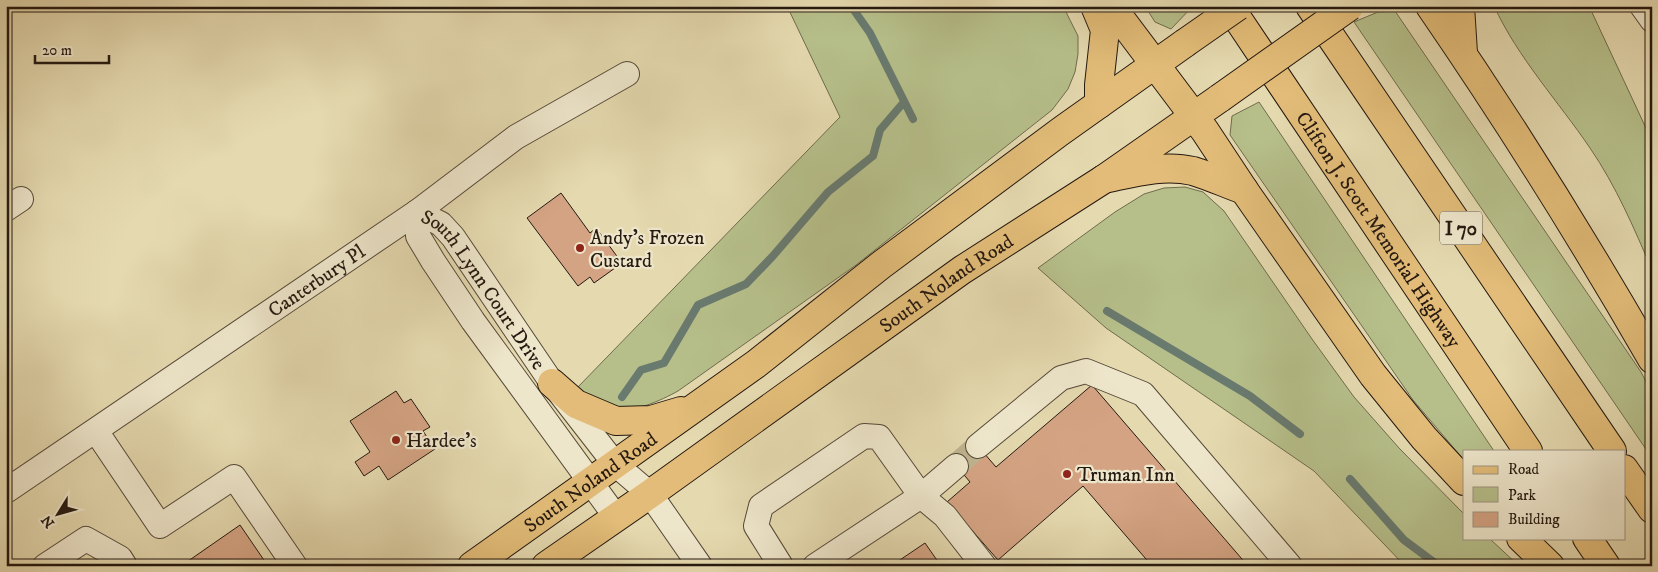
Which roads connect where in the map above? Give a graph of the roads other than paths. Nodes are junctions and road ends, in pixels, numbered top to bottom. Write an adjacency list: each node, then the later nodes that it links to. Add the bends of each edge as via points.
1 (1095, 6): 14 (main road, via 1105,30)
2 (1111, 6): 12 (main road)
3 (1229, 6): 24 (main road, Clifton J. Scott Memorial Highway)
4 (1238, 6): 12 (main road, South Noland Road, bridge)
5 (1310, 6): 25 (main road, I 70)
6 (1350, 6): 15 (main road, South Noland Road, bridge)
7 (1430, 6): 11 (main road)
8 (1460, 6): 11 (main road)
9 (1642, 6): 10 (street)
10 (1652, 20)
11 (1463, 55): 19 (main road, via 1594,258)
12 (1153, 64): 14 (main road, South Noland Road); 15 (main road)
13 (627, 74): 18 (street, Canterbury Pl, via 516,137)
14 (1099, 104): 21 (main road, South Noland Road)
15 (1194, 116): 16 (main road, South Noland Road); 17 (main road)
16 (1104, 179): 17 (main road, via 1156,168 1192,171); 32 (main road, South Noland Road, via 962,270)
17 (1244, 190): 29 (main road, via 1373,375)
18 (417, 212): 20 (street, South Lynn Court Drive, via 441,224 453,238); 22 (street, Canterbury Pl); 30 (street, South Lynn Court Drive, via 418,236 433,261)
19 (1652, 359)
20 (552, 383): 21 (main road, via 576,404 616,421 651,420); 26 (street, South Lynn Court Drive)
21 (692, 409): 26 (main road, South Noland Road)
22 (96, 430): 31 (street, Canterbury Pl); 40 (street, via 160,526 234,477)
23 (978, 446): 47 (street, via 1061,378 1086,371 1144,394)
24 (1527, 450)
25 (1611, 450)
26 (615, 464): 30 (main road, South Noland Road); 32 (street, South Lynn Court Drive)
27 (956, 466): 33 (street)
28 (1626, 472): 34 (main road)
29 (1463, 480)
30 (590, 482): 35 (street, South Lynn Court Drive); 41 (main road, South Noland Road)
31 (6, 491)
32 (650, 494): 35 (main road, South Noland Road); 43 (street, South Lynn Court Drive)
33 (921, 496): 44 (street, via 879,437 864,436 761,506 756,526); 45 (street); 46 (street, via 945,516)
34 (1652, 509)
35 (616, 517): 42 (main road, South Noland Road)
36 (1523, 540): 48 (main road)
37 (1588, 540): 49 (main road)
38 (45, 566): 39 (street, via 86,539 120,558)
39 (125, 566)
40 (295, 566)
41 (472, 566)
42 (546, 566)
43 (700, 566)
44 (781, 566)
45 (815, 566)
46 (984, 566)
47 (1290, 566)
48 (1550, 566)
49 (1606, 566)

